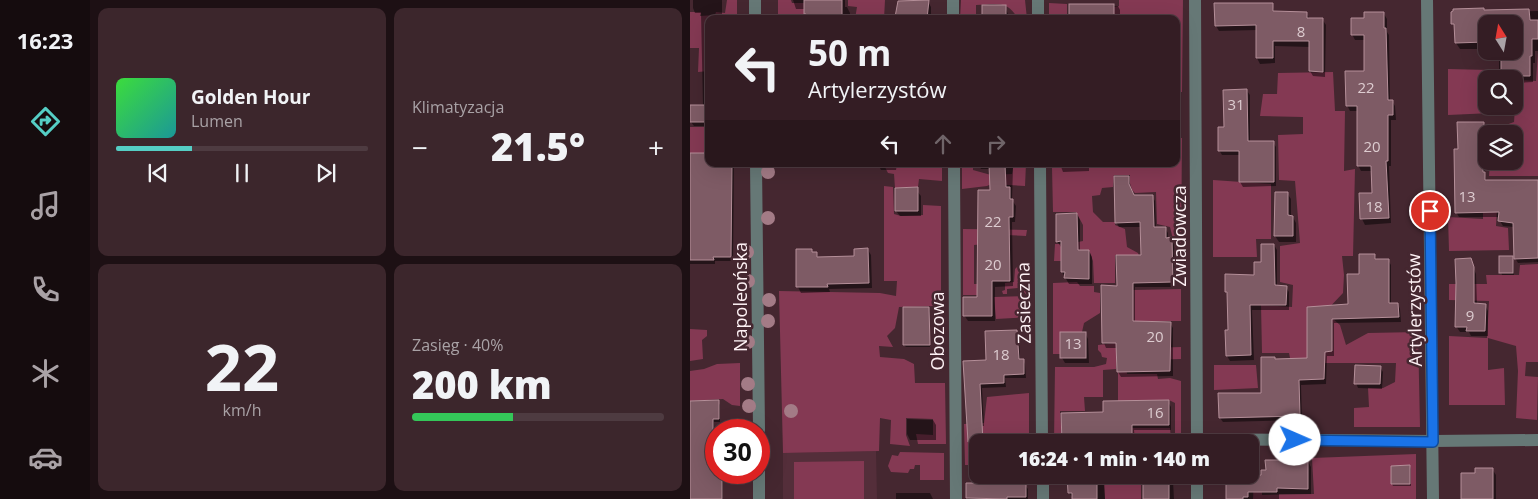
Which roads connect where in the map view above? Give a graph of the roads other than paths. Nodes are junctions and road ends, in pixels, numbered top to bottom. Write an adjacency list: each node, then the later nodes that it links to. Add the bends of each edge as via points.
1 (755, 0): 6 (street)
2 (953, 0): 7 (street)
3 (1038, 0): 8 (street)
4 (1195, 0): 14 (street, Zwiadowcza)
5 (1427, 0): 17 (street, Artylerzystów)
6 (755, 15)
7 (953, 15)
8 (1038, 15)
9 (756, 167): 12 (street, Napoleońska)
10 (954, 167): 22 (street, Obozowa)
11 (1040, 167): 13 (street, Zasieczna)
12 (759, 419)
13 (1042, 434)
14 (1197, 434)
15 (1538, 440): 17 (street)
16 (1259, 441): 17 (street)
17 (1433, 442): 25 (street, Artylerzystów)
18 (759, 484): 21 (street)
19 (1043, 484): 23 (street)
20 (1197, 484): 24 (street)
21 (759, 499)
22 (956, 499)
23 (1043, 499)
24 (1197, 499)
25 (1433, 499)

